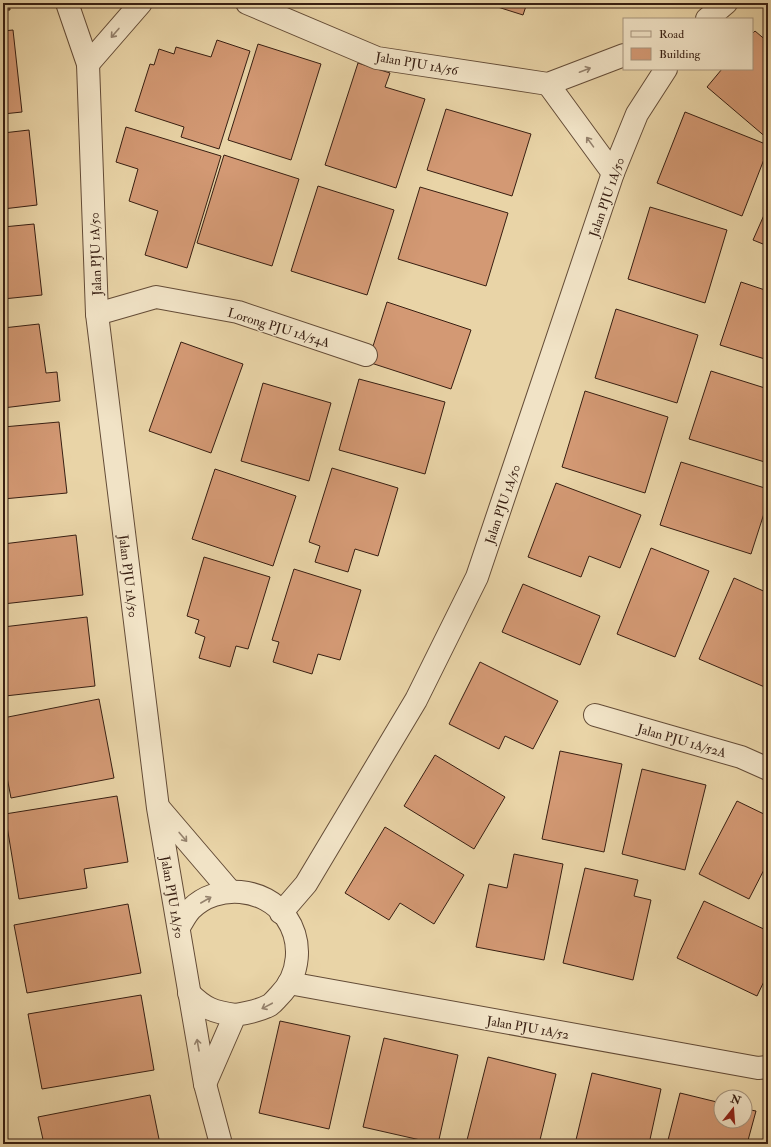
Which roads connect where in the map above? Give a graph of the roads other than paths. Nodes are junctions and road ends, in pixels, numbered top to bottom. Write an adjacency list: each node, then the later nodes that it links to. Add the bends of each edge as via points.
1 (67, 3): 7 (street, Jalan PJU 1A/50)
2 (141, 3): 7 (street, one-way to 7)
3 (247, 3): 9 (street, Jalan PJU 1A/56, via 376,58)
4 (726, 3): 5 (street)
5 (708, 18)
6 (623, 55): 9 (street, one-way to 6)
7 (88, 64): 11 (street, Jalan PJU 1A/50)
8 (665, 70): 10 (street, Jalan PJU 1A/50, via 637,114)
9 (548, 84): 10 (street, one-way to 9)
10 (613, 173): 17 (street, Jalan PJU 1A/50, via 477,577 416,700 306,884)
11 (97, 314): 12 (street, Lorong PJU 1A/54A, via 156,297 238,312); 15 (street, Jalan PJU 1A/50)
12 (366, 355)
13 (595, 715): 14 (street, Jalan PJU 1A/52A, via 741,757)
14 (768, 769)
15 (158, 808): 16 (street, one-way to 16); 18 (street, Jalan PJU 1A/50)
16 (230, 892): 17 (street, via 251,893 270,902); 18 (street, one-way to 16, via 191,909 209,897)
17 (281, 913): 19 (street, via 286,917 295,936 297,955 294,974)
18 (179, 927): 20 (street, Jalan PJU 1A/50)
19 (289, 983): 21 (street, one-way to 21, via 271,1004 254,1012); 22 (street, Jalan PJU 1A/52, via 758,1068)
20 (189, 993): 21 (street, via 199,1003 216,1012); 23 (street, Jalan PJU 1A/50, one-way to 20)
21 (235, 1015): 23 (street)
22 (768, 1067)
23 (205, 1084): 24 (street, Jalan PJU 1A/50)
24 (221, 1144)

